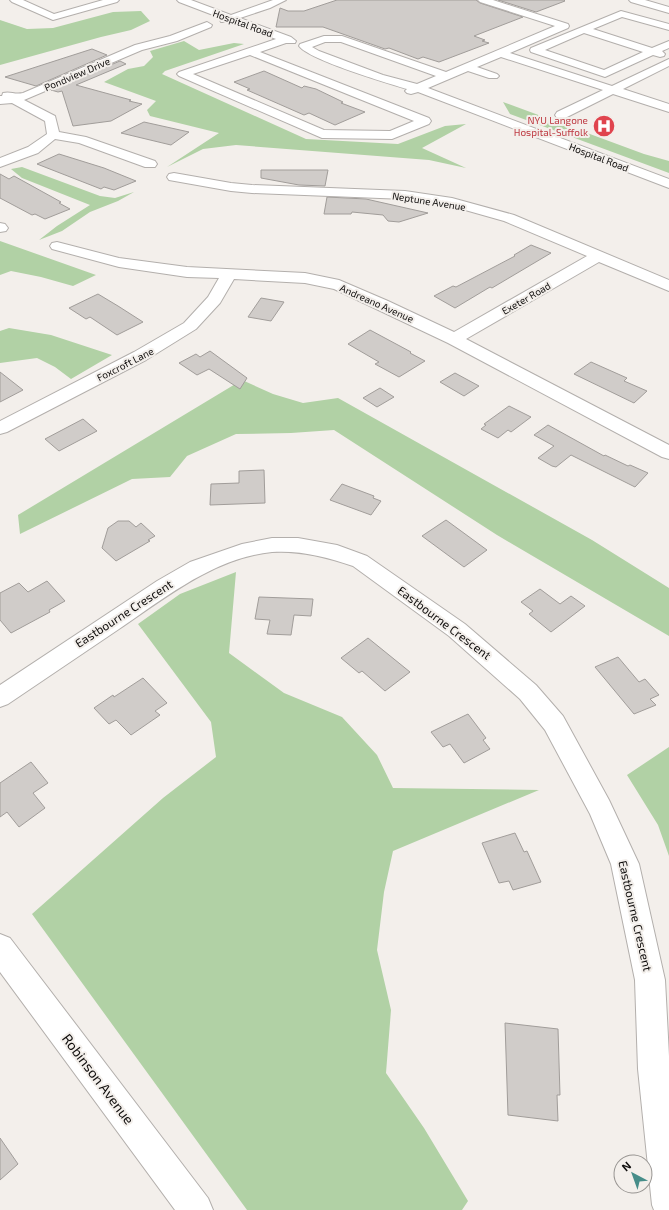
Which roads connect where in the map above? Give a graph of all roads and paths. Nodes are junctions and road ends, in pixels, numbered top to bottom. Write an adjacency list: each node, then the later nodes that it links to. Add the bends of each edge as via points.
1 (14, 0): 12 (street)
2 (84, 0): 12 (street)
3 (114, 0): 8 (street)
4 (182, 0): 13 (street, Hospital Road)
5 (483, 0): 21 (street, via 564,26)
6 (634, 0): 11 (street)
7 (277, 1): 10 (street, Pondview Drive)
8 (97, 2): 12 (street, via 53,17)
9 (244, 5): 10 (street)
10 (257, 9): 13 (street, Pondview Drive)
11 (669, 10)
12 (41, 12)
13 (230, 18): 16 (street, Hospital Road); 30 (street, Pondview Drive, via 191,33 170,36 139,47)
14 (669, 27): 15 (street, via 621,14)
15 (584, 30): 20 (street); 20 (street, via 535,50 605,74)
16 (286, 39): 18 (street, Hospital Road); 19 (street)
17 (669, 44): 20 (street)
18 (304, 46): 25 (street, via 324,39 342,39); 27 (street, Hospital Road, via 323,50)
19 (249, 51): 32 (street); 32 (street, via 183,74 322,134 392,135 425,122)
20 (652, 51): 22 (street)
21 (500, 53): 24 (street); 28 (street)
22 (669, 56)
23 (669, 62): 28 (street)
24 (467, 67): 25 (street); 26 (street)
25 (447, 76): 27 (street)
26 (493, 76)
27 (417, 88): 32 (street); 39 (street, Hospital Road)
28 (613, 90): 33 (street); 34 (street)
29 (0, 92): 30 (street)
30 (14, 99): 31 (street, Pondview Drive); 35 (street, via 51,119)
31 (0, 100)
32 (380, 104)
33 (669, 108)
34 (561, 115)
35 (53, 135): 36 (street, via 33,150); 37 (street, via 82,140)
36 (0, 163)
37 (150, 164)
38 (174, 176): 41 (street, Neptune Avenue, via 245,188 405,195 452,202 509,218)
39 (669, 184)
40 (57, 246): 42 (street, Andreano Avenue, via 119,262)
41 (598, 256): 43 (street, Neptune Avenue); 44 (street, Exeter Road)
42 (229, 275): 44 (street, Andreano Avenue, via 306,278 339,285); 45 (street, Foxcroft Lane, via 214,300 190,326 140,356)
43 (669, 286)
44 (454, 339): 46 (street, Andreano Avenue)
45 (0, 428)
46 (669, 453)
47 (0, 697): 49 (street, Eastbourne Crescent, via 165,586 198,567 242,550 272,545 298,545 360,561 457,630 528,692 554,722 600,808 625,864 650,980 654,1069)
48 (0, 948): 50 (street, Robinson Avenue)
49 (669, 1206)
50 (196, 1210)

